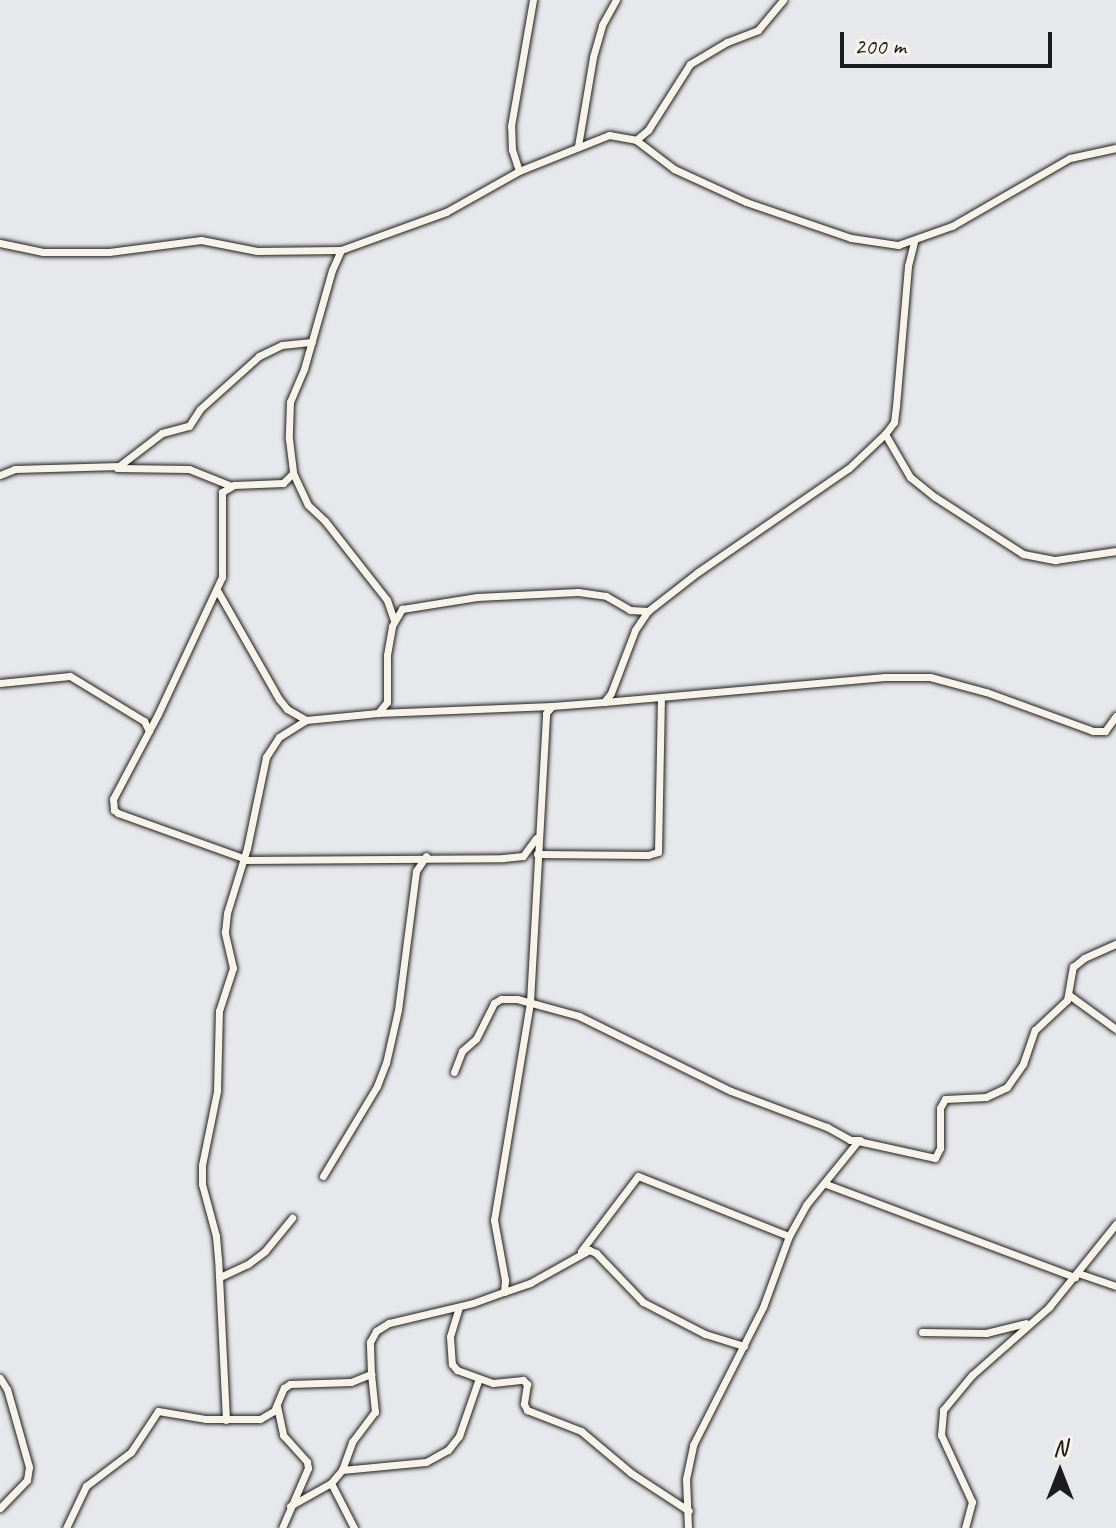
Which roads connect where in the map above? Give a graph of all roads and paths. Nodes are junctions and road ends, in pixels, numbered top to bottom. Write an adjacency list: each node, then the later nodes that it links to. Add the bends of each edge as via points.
1 (533, 0): 7 (street, via 512,106 512,150)
2 (616, 0): 5 (street, via 593,57)
3 (783, 0): 4 (street, via 764,26 690,64)
4 (636, 140): 5 (street, via 609,135); 8 (street, via 674,169 746,202 851,238 898,245)
5 (578, 146): 7 (street)
6 (1116, 148): 8 (street, via 1070,158)
7 (519, 171): 10 (street, via 446,212)
8 (914, 242): 12 (street, via 895,414)
9 (0, 243): 10 (street, via 43,252 109,252 201,240 268,252)
10 (341, 250): 11 (street)
11 (312, 342): 13 (street, via 282,345 259,356 200,409 189,426 162,433); 15 (street, via 288,414)
12 (885, 434): 17 (street, via 910,477 1023,554 1055,560); 21 (street, via 837,477)
13 (114, 468): 14 (street); 16 (street, via 189,469)
14 (0, 473)
15 (293, 473): 16 (street, via 283,483); 19 (street, via 308,505)
16 (231, 486): 18 (street, via 220,499 224,558)
17 (1116, 551)
18 (217, 590): 27 (street); 31 (street)
19 (387, 600): 20 (street); 22 (street)
20 (402, 609): 21 (street, via 477,597 578,592); 22 (street)
21 (648, 611): 25 (street)
22 (394, 620): 28 (street, via 387,702)
23 (0, 683): 31 (street, via 70,676 144,721)
24 (661, 699): 25 (street); 29 (street, via 930,677 1093,731 1105,731); 37 (street, via 658,852)
25 (604, 702): 26 (street)
26 (552, 706): 28 (street); 33 (street, via 544,727)
27 (287, 709): 30 (street); 32 (street)
28 (378, 713): 30 (street)
29 (1116, 716)
30 (306, 720): 32 (street)
31 (149, 731): 38 (street, via 117,790 114,810)
32 (287, 731): 38 (street, via 266,757)
33 (537, 836): 35 (street); 37 (street)
34 (426, 856): 35 (street); 36 (street); 39 (street)
35 (523, 856): 37 (street)
36 (410, 857): 38 (street); 39 (street)
37 (537, 858): 42 (street)
38 (243, 859): 53 (street, via 225,932 233,968 219,1011 217,1091 202,1165)
39 (418, 866): 46 (street, via 386,1063)
40 (1116, 944): 41 (street, via 1077,963 1070,973)
41 (1069, 995): 43 (street); 45 (street, via 1035,1030 1023,1064 1007,1087 986,1097 945,1099 935,1158)
42 (530, 1002): 44 (street, via 497,1000); 45 (street, via 579,1016 731,1091); 55 (street, via 495,1211)
43 (1116, 1029)
44 (454, 1072)
45 (862, 1141): 47 (street, via 853,1145)
46 (323, 1176)
47 (826, 1184): 50 (street, via 806,1205); 52 (street)
48 (292, 1218): 53 (street, via 265,1251)
49 (1116, 1224): 52 (street)
50 (789, 1236): 51 (street, via 638,1176); 59 (street)
51 (581, 1251): 55 (street, via 530,1283); 59 (street, via 596,1253 643,1302 705,1334)
52 (1077, 1275): 54 (street); 57 (street)
53 (220, 1277): 66 (street)
54 (1116, 1286)
55 (504, 1292): 56 (street)
56 (459, 1307): 60 (street, via 389,1323 376,1331 370,1342); 62 (street, via 450,1337 452,1364)
57 (1032, 1321): 58 (street, via 986,1333); 76 (street, via 972,1375 940,1418 941,1435 971,1498)
58 (922, 1332)
59 (744, 1346): 71 (street, via 693,1445 686,1479)
60 (371, 1374): 65 (street, via 351,1382 290,1384); 67 (street, via 375,1412 352,1442)
61 (0, 1378): 63 (street)
62 (478, 1381): 67 (street, via 459,1436 448,1450 426,1462); 71 (street, via 523,1380 527,1410 581,1431)
63 (7, 1389): 64 (street); 70 (street, via 29,1474)
64 (0, 1397)
65 (277, 1404): 66 (street, via 260,1419); 69 (street, via 283,1435 307,1462)
66 (226, 1420): 72 (street, via 158,1411 131,1452 86,1486)
67 (342, 1470): 68 (street)
68 (331, 1483): 69 (street); 74 (street)
69 (290, 1506): 73 (street)
70 (0, 1508)
71 (689, 1511): 75 (street)
72 (66, 1528)
73 (282, 1528)
74 (354, 1528)
75 (688, 1528)
76 (965, 1528)

